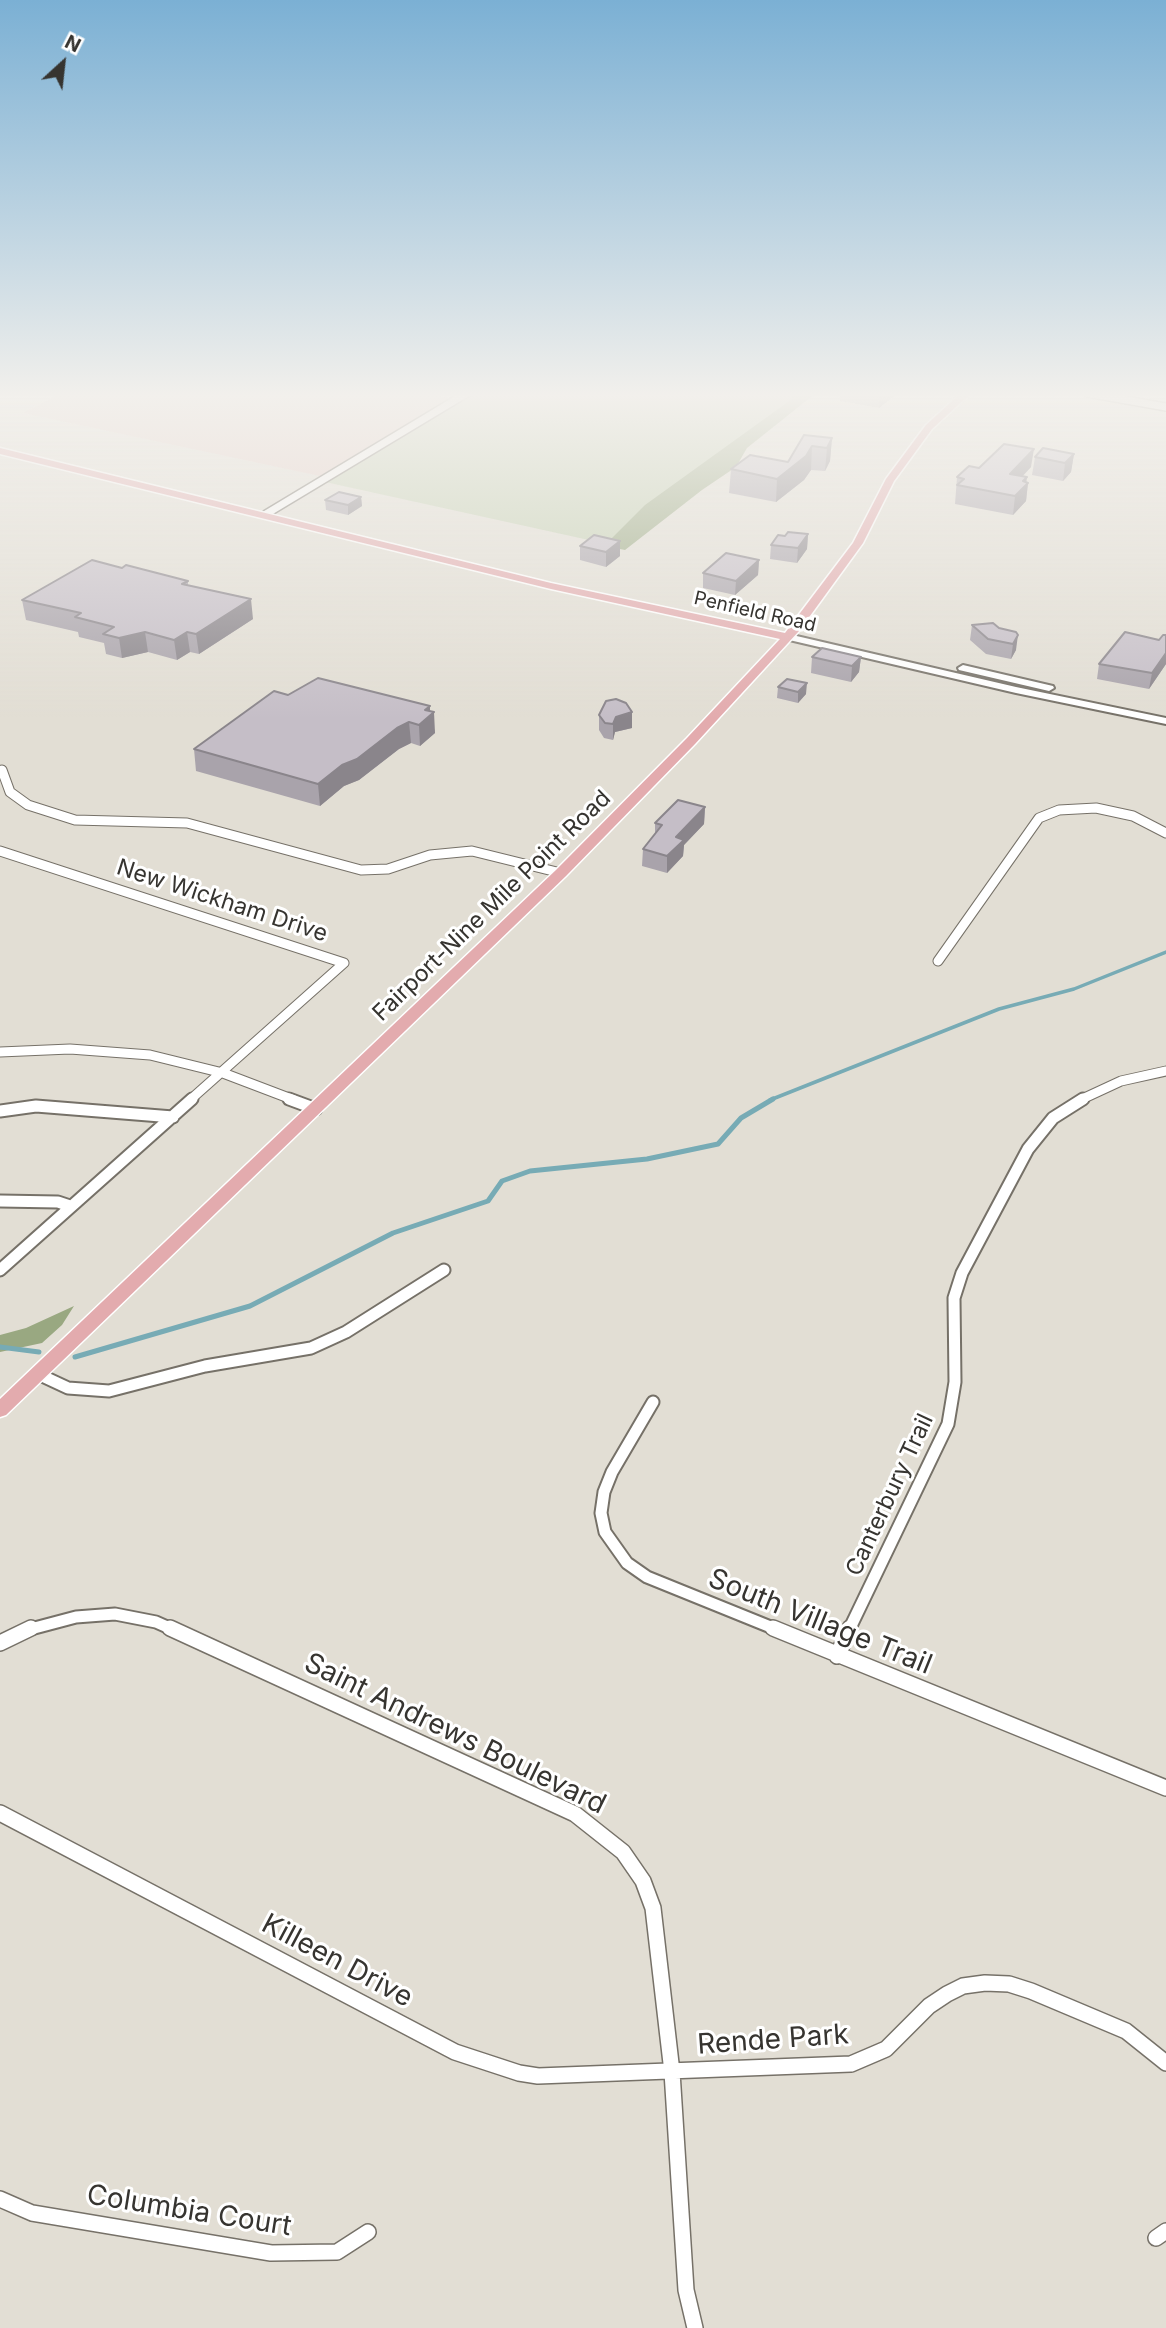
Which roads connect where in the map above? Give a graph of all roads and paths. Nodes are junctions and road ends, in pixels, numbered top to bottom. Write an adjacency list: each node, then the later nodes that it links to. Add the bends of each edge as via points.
1 (213, 502): 4 (main road, Penfield Road)
2 (286, 502): 4 (street)
3 (879, 502): 5 (main road, Fairport-Nine Mile Point Road, via 858,543)
4 (265, 514): 5 (main road, Penfield Road, via 551,586)
5 (792, 633): 6 (main road, Penfield Road, via 1016,690); 10 (main road, Fairport-Nine Mile Point Road)
6 (1166, 719)
7 (2, 770): 10 (street, via 10,792 53,815 104,822 196,824 361,870 387,869 445,852 472,851)
8 (1166, 833): 11 (street, via 1133,816 1097,808 1059,810 1039,818)
9 (0, 851): 14 (street, New Wickham Drive, via 344,963)
10 (561, 873): 15 (main road, Fairport-Nine Mile Point Road)
11 (938, 961)
12 (0, 1052): 14 (street, via 122,1052)
13 (1166, 1071): 26 (street, Canterbury Trail, via 1121,1081 1072,1104 1028,1149 962,1273 954,1298 955,1382 948,1424)
14 (223, 1073): 15 (street); 17 (street, New Wickham Drive)
15 (316, 1109): 22 (main road, Fairport-Nine Mile Point Road)
16 (0, 1111): 17 (street, via 36,1106)
17 (173, 1117): 19 (street, New Wickham Drive)
18 (0, 1201): 19 (street)
19 (70, 1206): 20 (street, New Wickham Drive)
20 (0, 1270)
21 (444, 1270): 22 (street, via 346,1332 311,1348 205,1366 109,1391 68,1388)
22 (38, 1374): 24 (main road, Fairport-Nine Mile Point Road)
23 (653, 1402): 26 (street, South Village Trail, via 604,1492 601,1513 614,1548 647,1577)
24 (0, 1410)
25 (0, 1643): 30 (street, Saint Andrews Boulevard, via 34,1627 76,1617 115,1614 156,1622 575,1814 623,1853 649,1896)
26 (837, 1656): 27 (street, South Village Trail)
27 (1166, 1788)
28 (0, 1813): 30 (street, Killeen Drive, via 479,2062 538,2076)
29 (1166, 2063): 30 (street, Rende Park, via 1126,2031 1031,1991 985,1983 947,1994 886,2049 851,2064)
30 (672, 2072): 33 (street, Saint Andrews Boulevard, via 681,2236)
31 (0, 2199): 32 (street, Columbia Court, via 32,2213 271,2253 337,2252)
32 (368, 2232)
33 (695, 2328)

